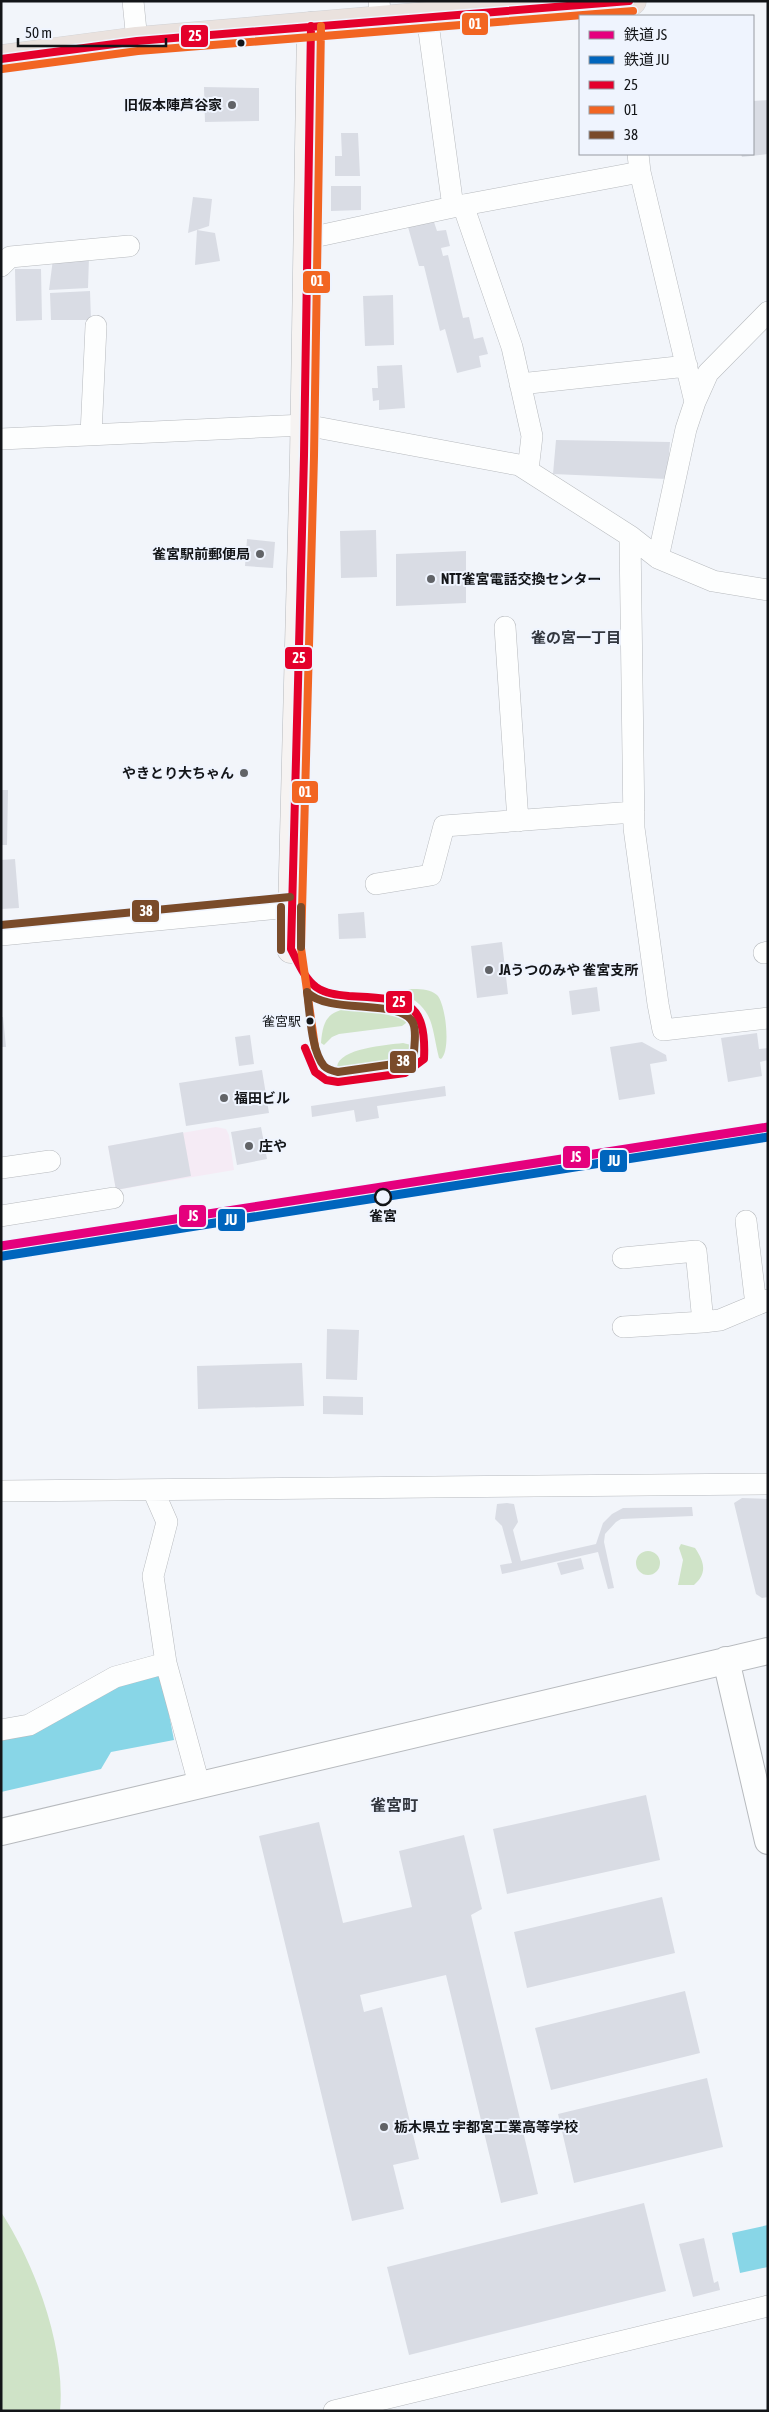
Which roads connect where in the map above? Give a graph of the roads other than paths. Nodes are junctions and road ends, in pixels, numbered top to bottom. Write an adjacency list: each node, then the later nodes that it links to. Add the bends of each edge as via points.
1 (134, 1): 9 (street)
2 (632, 1): 3 (highway)
3 (627, 2): 4 (highway); 6 (street)
4 (549, 4): 7 (highway)
5 (380, 11): 7 (highway); 8 (highway)
6 (628, 15)
7 (427, 16): 12 (street)
8 (311, 26): 9 (highway); 13 (main road)
9 (137, 41): 10 (highway)
10 (1, 59)
11 (639, 163): 12 (street); 18 (street)
12 (458, 206): 13 (street); 19 (street, via 512,347)
13 (309, 238): 21 (main road)
14 (129, 246): 15 (street, via 10,256)
15 (1, 266)
16 (768, 312): 20 (street, via 708,373)
17 (96, 326): 22 (street)
18 (687, 366): 19 (street); 20 (street)
19 (520, 384): 24 (street, via 532,436)
20 (695, 402): 26 (street, via 686,429)
21 (304, 425): 22 (street); 24 (street, via 519,465); 32 (main road)
22 (91, 435): 23 (street)
23 (1, 439)
24 (528, 470): 25 (street)
25 (630, 536): 26 (street); 29 (street)
26 (658, 558): 27 (street, via 713,581)
27 (768, 590)
28 (505, 627): 30 (street)
29 (634, 812): 30 (street); 35 (street, via 663,1030)
30 (518, 821): 31 (street, via 444,826 431,875)
31 (376, 884)
32 (291, 907): 33 (street); 34 (main road)
33 (1, 935)
34 (290, 949)
35 (768, 1018)
36 (50, 1161): 37 (street)
37 (1, 1168)
38 (113, 1198): 39 (street)
39 (1, 1216)
40 (746, 1221): 42 (street)
41 (623, 1258): 43 (street, via 696,1251)
42 (762, 1302): 43 (street, via 720,1320)
43 (703, 1322): 44 (street)
44 (623, 1327)
45 (768, 1484): 46 (street)
46 (153, 1490): 47 (street); 50 (street, via 167,1522 154,1576)
47 (1, 1491)
48 (768, 1651): 49 (street)
49 (726, 1660): 52 (street); 54 (street)
50 (166, 1663): 51 (street, via 115,1677 29,1725); 52 (street)
51 (1, 1730)
52 (199, 1784): 53 (street)
53 (1, 1832)
54 (768, 1842)
55 (768, 2306): 56 (street)
56 (340, 2410)

